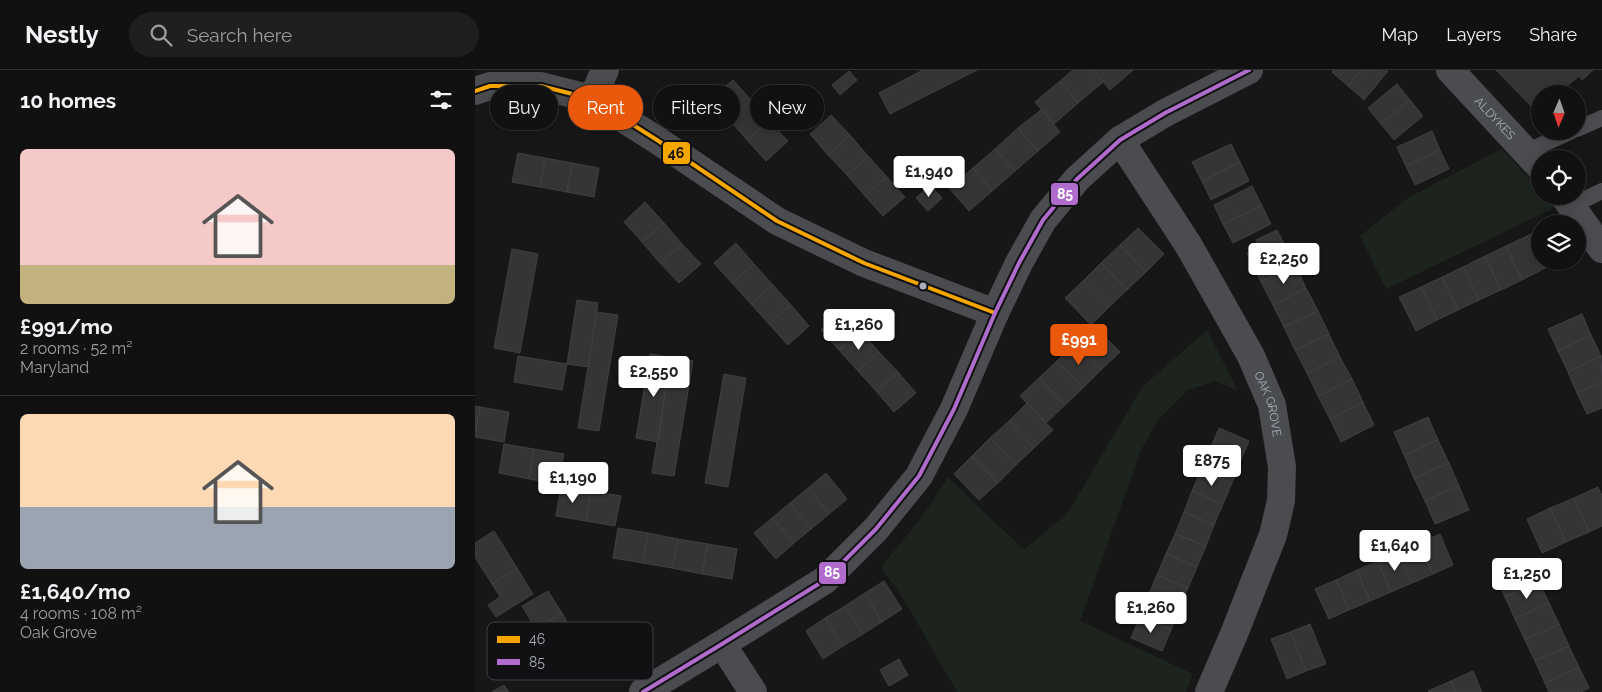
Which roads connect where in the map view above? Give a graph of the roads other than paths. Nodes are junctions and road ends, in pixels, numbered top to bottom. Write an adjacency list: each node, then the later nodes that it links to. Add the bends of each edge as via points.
1 (605, 70): 4 (street)
2 (1249, 70): 10 (street)
3 (1450, 70): 13 (street, ALDYKES)
4 (598, 85)
5 (475, 91): 6 (street, via 490,86 541,86)
6 (568, 92)
7 (1602, 118): 8 (lane)
8 (1586, 125)
9 (642, 130): 18 (street, via 777,221 864,263)
10 (1120, 140): 18 (street, via 1077,179 1043,220); 22 (street, OAK GROVE, via 1189,246 1251,356 1272,405 1281,467 1281,501 1273,535)
11 (1560, 140): 12 (lane)
12 (1546, 150)
13 (1531, 158)
14 (1602, 191): 15 (lane)
15 (1586, 196)
16 (1570, 205): 17 (street)
17 (1602, 249)
18 (995, 313): 19 (street, via 953,409 919,476 876,530 825,580)
19 (723, 644): 20 (street); 21 (street)
20 (643, 692)
21 (753, 692)
22 (1209, 692)

